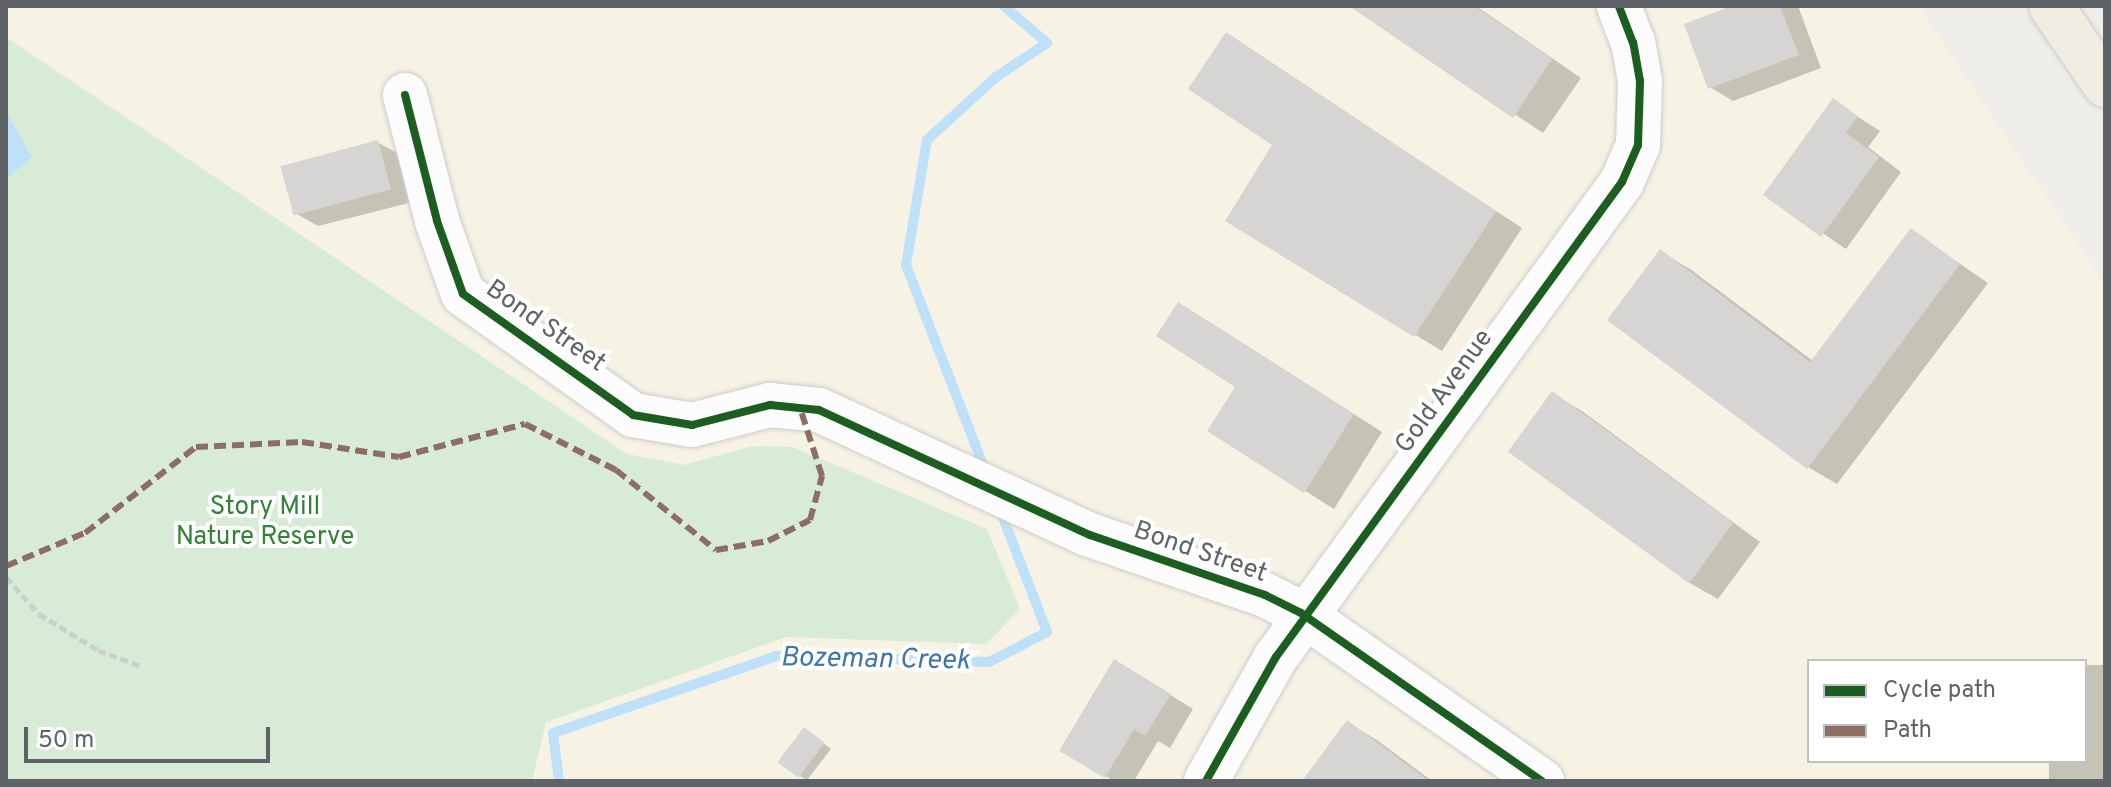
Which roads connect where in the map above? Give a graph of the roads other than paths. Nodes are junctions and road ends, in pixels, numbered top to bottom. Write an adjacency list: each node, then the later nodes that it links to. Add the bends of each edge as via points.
1 (1619, 6): 5 (street, Gold Avenue, via 1640,81 1638,145 1622,182)
2 (2051, 6): 3 (highway)
3 (2105, 85)
4 (405, 95): 5 (street, Bond Street, via 437,221 463,294 633,415 692,425 770,405 810,409 1090,535 1265,595)
5 (1306, 617): 6 (street, Gold Avenue, via 1276,657); 7 (street, Bond Street)
6 (1206, 781)
7 (1542, 781)

